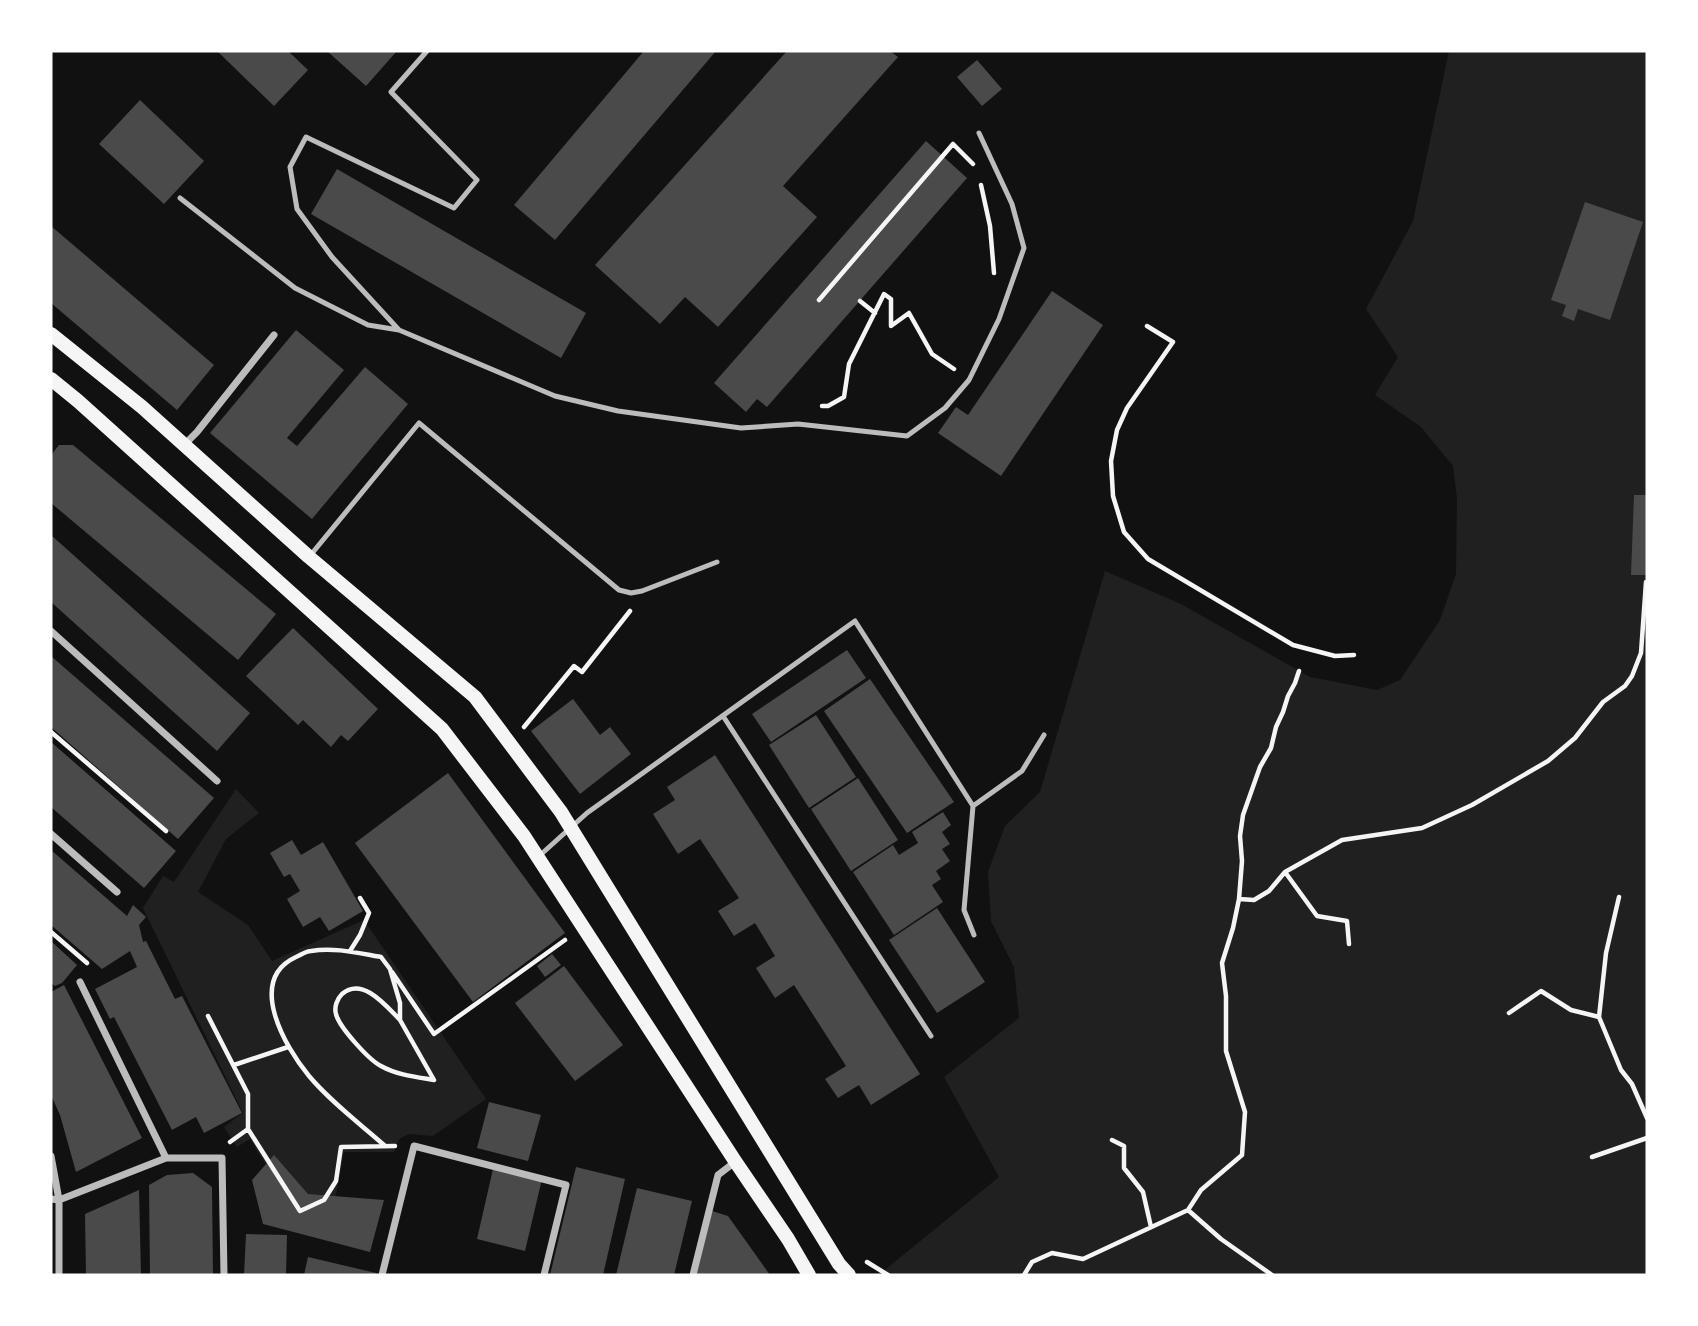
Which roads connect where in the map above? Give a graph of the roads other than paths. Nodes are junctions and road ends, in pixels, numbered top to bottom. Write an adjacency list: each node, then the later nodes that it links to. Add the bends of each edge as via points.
1 (427, 51): 4 (lane, via 391,92 477,180 454,208 306,137 290,167 297,209 332,257)
2 (978, 134): 4 (lane, via 1012,204 1024,248 999,319 969,380 945,408 907,436 798,424 741,428 618,411 555,396)
3 (180, 198): 4 (lane, via 295,288 368,325)
4 (399, 330)
5 (51, 334): 8 (main road)
6 (274, 335): 8 (street)
7 (51, 379): 18 (main road, via 442,729)
8 (184, 445): 9 (main road)
9 (309, 557): 10 (lane, via 419,423 619,590 642,591); 16 (main road, via 475,697)
10 (717, 562)
11 (51, 631): 14 (street)
12 (723, 716): 15 (lane, via 855,621); 16 (lane); 22 (lane)
13 (1044, 735): 15 (lane, via 1021,771)
14 (217, 781)
15 (973, 806): 20 (lane, via 964,910)
16 (570, 827): 18 (lane); 33 (main road)
17 (51, 834): 19 (street)
18 (538, 857): 25 (main road)
19 (117, 892)
20 (974, 935)
21 (80, 982): 24 (street)
22 (931, 1036)
23 (51, 1156): 26 (street)
24 (166, 1158): 26 (street); 28 (street, via 222,1158)
25 (735, 1161): 31 (street, via 718,1175); 32 (main road)
26 (55, 1200): 27 (street)
27 (59, 1275)
28 (224, 1275)
29 (382, 1275): 30 (street, via 414,1146 566,1185)
30 (544, 1275)
31 (693, 1275)
32 (809, 1275)
33 (849, 1275)

